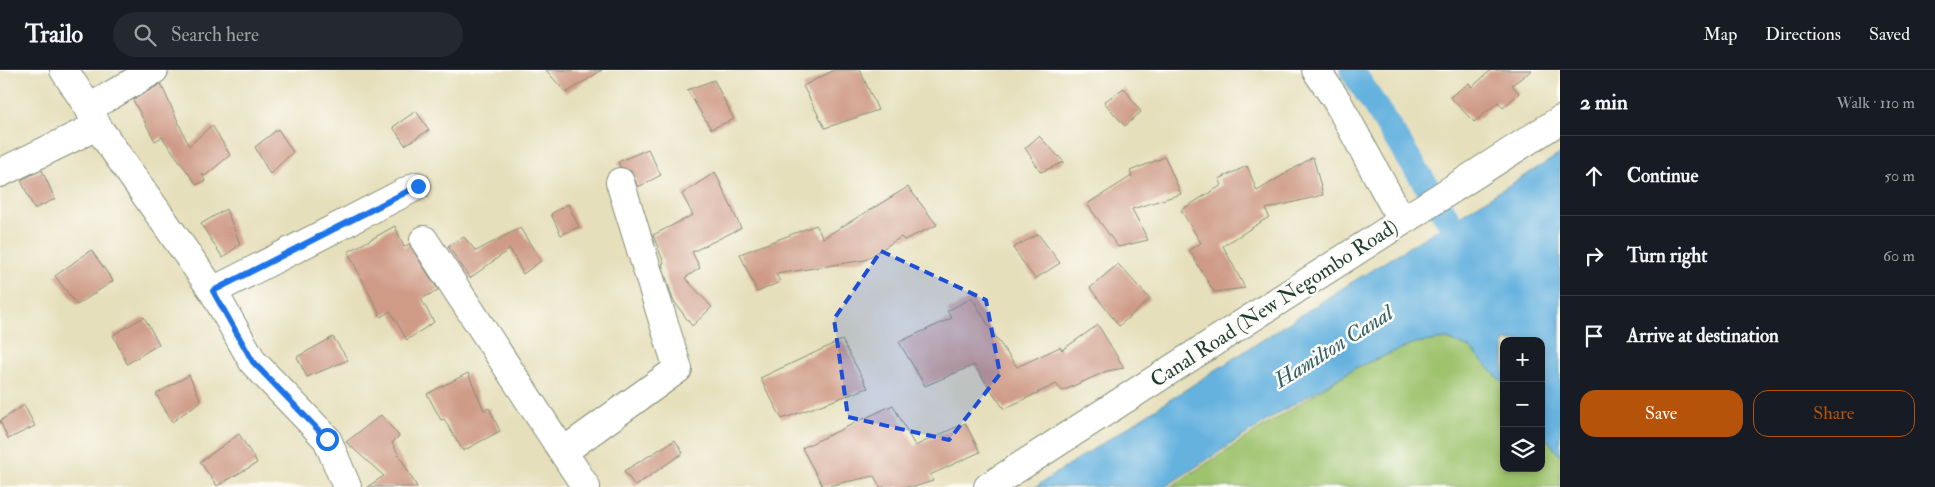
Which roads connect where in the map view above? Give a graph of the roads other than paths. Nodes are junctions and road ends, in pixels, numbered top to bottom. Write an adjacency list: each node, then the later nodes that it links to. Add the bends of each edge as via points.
1 (64, 70): 4 (street)
2 (154, 70): 4 (street)
3 (1316, 70): 9 (street)
4 (93, 117): 6 (street); 11 (street)
5 (1560, 120): 9 (street, Canal Road (New Negombo Road))
6 (0, 173)
7 (620, 182): 12 (street, via 678,369)
8 (418, 186): 11 (street)
9 (1407, 218): 15 (street, Canal Road (New Negombo Road))
10 (424, 240): 12 (street)
11 (213, 291): 13 (street, via 253,362 327,439)
12 (564, 451): 14 (street)
13 (347, 487)
14 (586, 487)
15 (988, 487)

